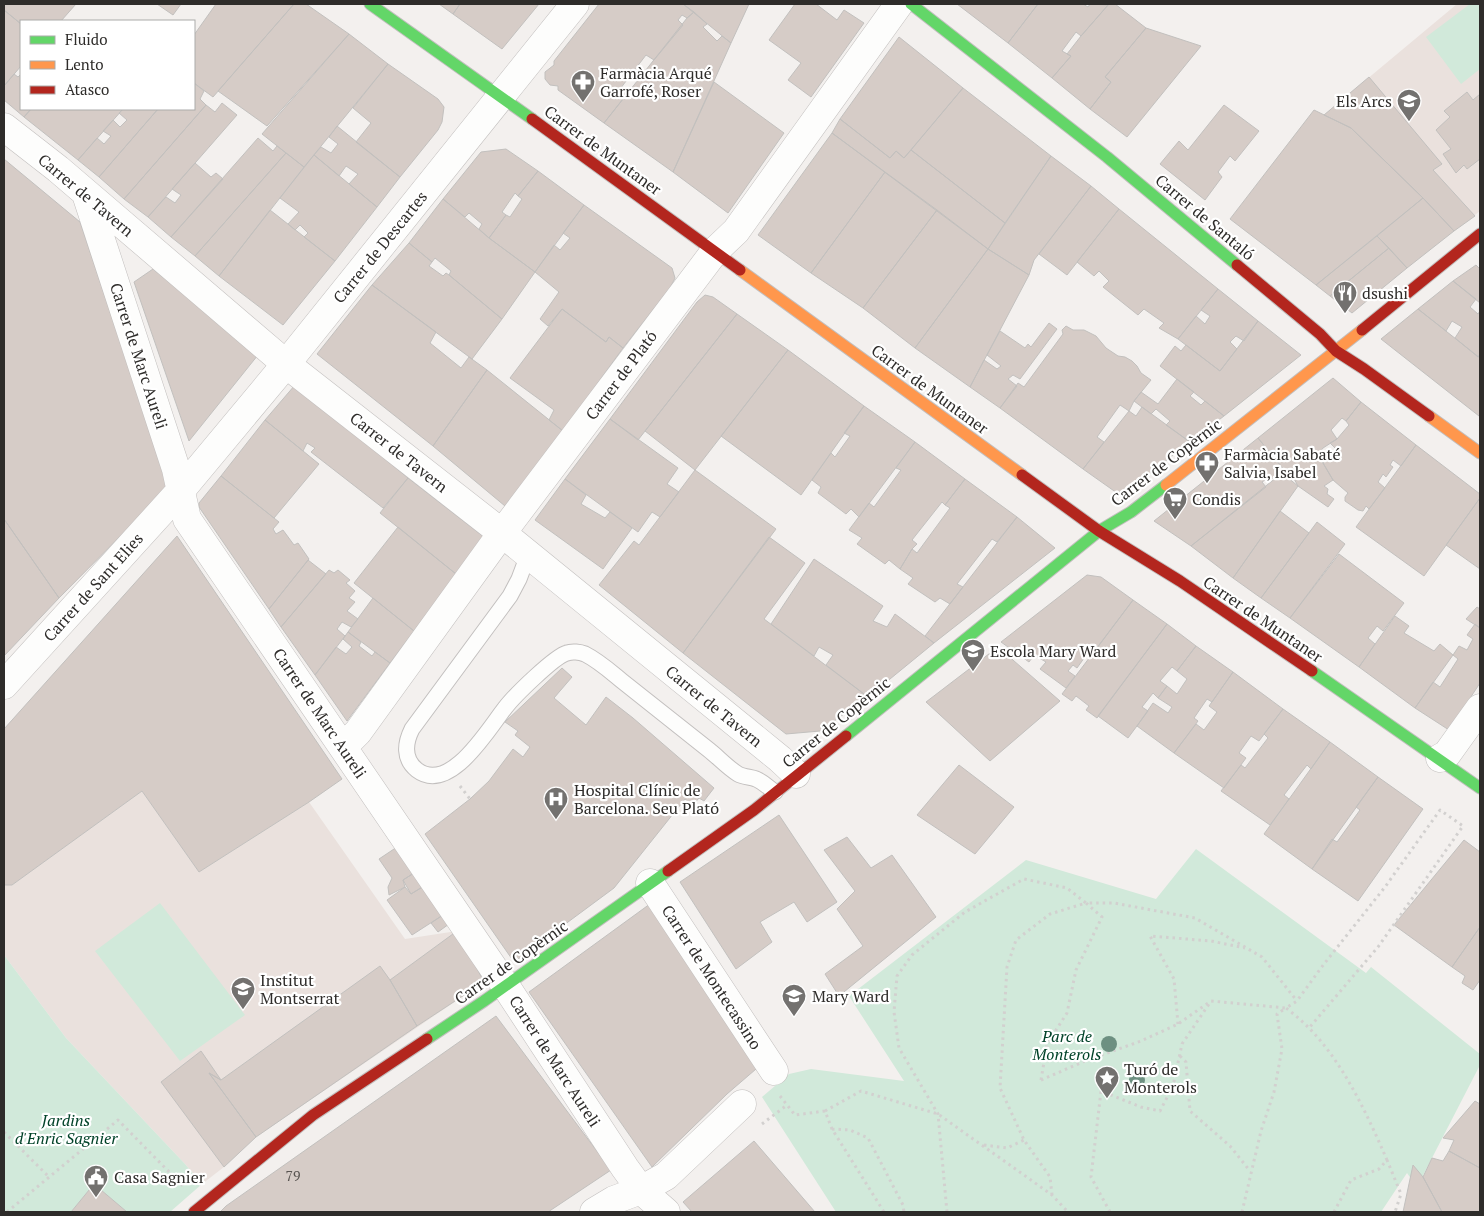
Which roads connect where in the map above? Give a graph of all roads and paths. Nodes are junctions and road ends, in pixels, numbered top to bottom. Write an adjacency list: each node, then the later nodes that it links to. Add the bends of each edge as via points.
1 (370, 4): 5 (street, Carrer de Muntaner)
2 (575, 4): 5 (street, Carrer de Descartes)
3 (899, 4): 9 (street, Carrer de Plató, via 736,231)
4 (911, 4): 10 (street, Carrer de Santaló, via 1107,157 1320,334)
5 (501, 96): 9 (street, Carrer de Muntaner); 11 (street, Carrer de Descartes)
6 (4, 127): 7 (street, Carrer de Tavern)
7 (86, 194): 11 (street, Carrer de Tavern); 13 (street, Carrer de Marc Aureli)
8 (1480, 234): 10 (street, Carrer de Copèrnic)
9 (715, 251): 14 (street, Carrer de Muntaner); 15 (street, Carrer de Plató)
10 (1336, 351): 12 (street, Carrer de Santaló); 14 (street, Carrer de Copèrnic, via 1131,512)
11 (286, 364): 13 (street, Carrer de Descartes); 15 (street, Carrer de Tavern)
12 (1480, 453)
13 (182, 489): 17 (street, Carrer de Sant Elies); 19 (street, Carrer de Marc Aureli, via 187,519)
14 (1099, 531): 20 (street, Carrer de Muntaner, via 1137,553); 21 (street, Carrer de Copèrnic)
15 (502, 533): 16 (street, Carrer de Tavern); 19 (street, Carrer de Plató, via 358,732)
16 (528, 555): 21 (street, Carrer de Tavern); 23 (lane, via 510,596 407,738 408,758 419,771 440,774 452,769 464,760 512,700 557,656 579,652 619,679 738,774 760,781)
17 (4, 685)
18 (1480, 708): 20 (street)
19 (343, 747): 27 (street, Carrer de Marc Aureli)
20 (1440, 758): 22 (street, Carrer de Muntaner)
21 (796, 774): 23 (street, Carrer de Copèrnic)
22 (1480, 788)
23 (775, 792): 24 (street, Carrer de Copèrnic)
24 (650, 883): 27 (street, Carrer de Copèrnic); 34 (street, Carrer de Montecassino)
25 (1086, 903): 26 (path, via 1114,904 1195,918); 31 (path, via 1102,917 1076,970 1067,1013 1047,1044 1041,1080); 38 (path, via 1067,888 1024,879 965,912 912,955 897,976 894,1012 899,1048); 42 (path, via 1050,914 1016,940 1007,967 1000,1088)
26 (1248, 948): 29 (path, via 1262,957); 31 (path, via 1150,936 1174,979)
27 (505, 985): 47 (street, Carrer de Marc Aureli); 51 (street, Carrer de Copèrnic, via 313,1115)
28 (1211, 1001): 30 (path); 31 (path); 33 (path, via 1182,1044)
29 (1297, 1001): 30 (path); 32 (path, via 1440,810 1463,826 1378,947)
30 (1286, 1008): 32 (path); 45 (path, via 1277,1014 1282,1048 1274,1092)
31 (1178, 1024)
32 (1309, 1028): 44 (path, via 1356,1095)
33 (1180, 1056): 45 (path, via 1186,1062 1190,1111 1230,1146); 58 (path, via 1173,1086 1160,1111 1101,1091 1091,1177)
34 (775, 1081): 36 (path)
35 (742, 1104): 47 (street, via 666,1176)
36 (787, 1105): 37 (path, via 795,1115); 39 (path)
37 (825, 1111): 38 (path, via 861,1091); 40 (path)
38 (938, 1114): 43 (path); 56 (path)
39 (758, 1128)
40 (832, 1129): 54 (path); 55 (path, via 850,1130 868,1138)
41 (4, 1132): 46 (path)
42 (1024, 1140): 43 (path, via 1007,1148); 49 (path, via 1050,1177)
43 (982, 1145): 49 (path)
44 (1387, 1160): 60 (path, via 1379,1169 1351,1180); 61 (path, via 1401,1194)
45 (1251, 1171): 59 (path)
46 (49, 1177): 48 (path, via 118,1120); 50 (path)
47 (642, 1190): 52 (street, via 614,1200); 53 (street, Carrer de Marc Aureli)
48 (190, 1194)
49 (1052, 1194): 57 (path)
50 (7, 1212)
51 (194, 1212)
52 (594, 1212)
53 (666, 1212)
54 (884, 1212)
55 (904, 1212)
56 (947, 1212)
57 (1068, 1212)
58 (1110, 1212)
59 (1242, 1212)
60 (1334, 1212)
61 (1395, 1212)

